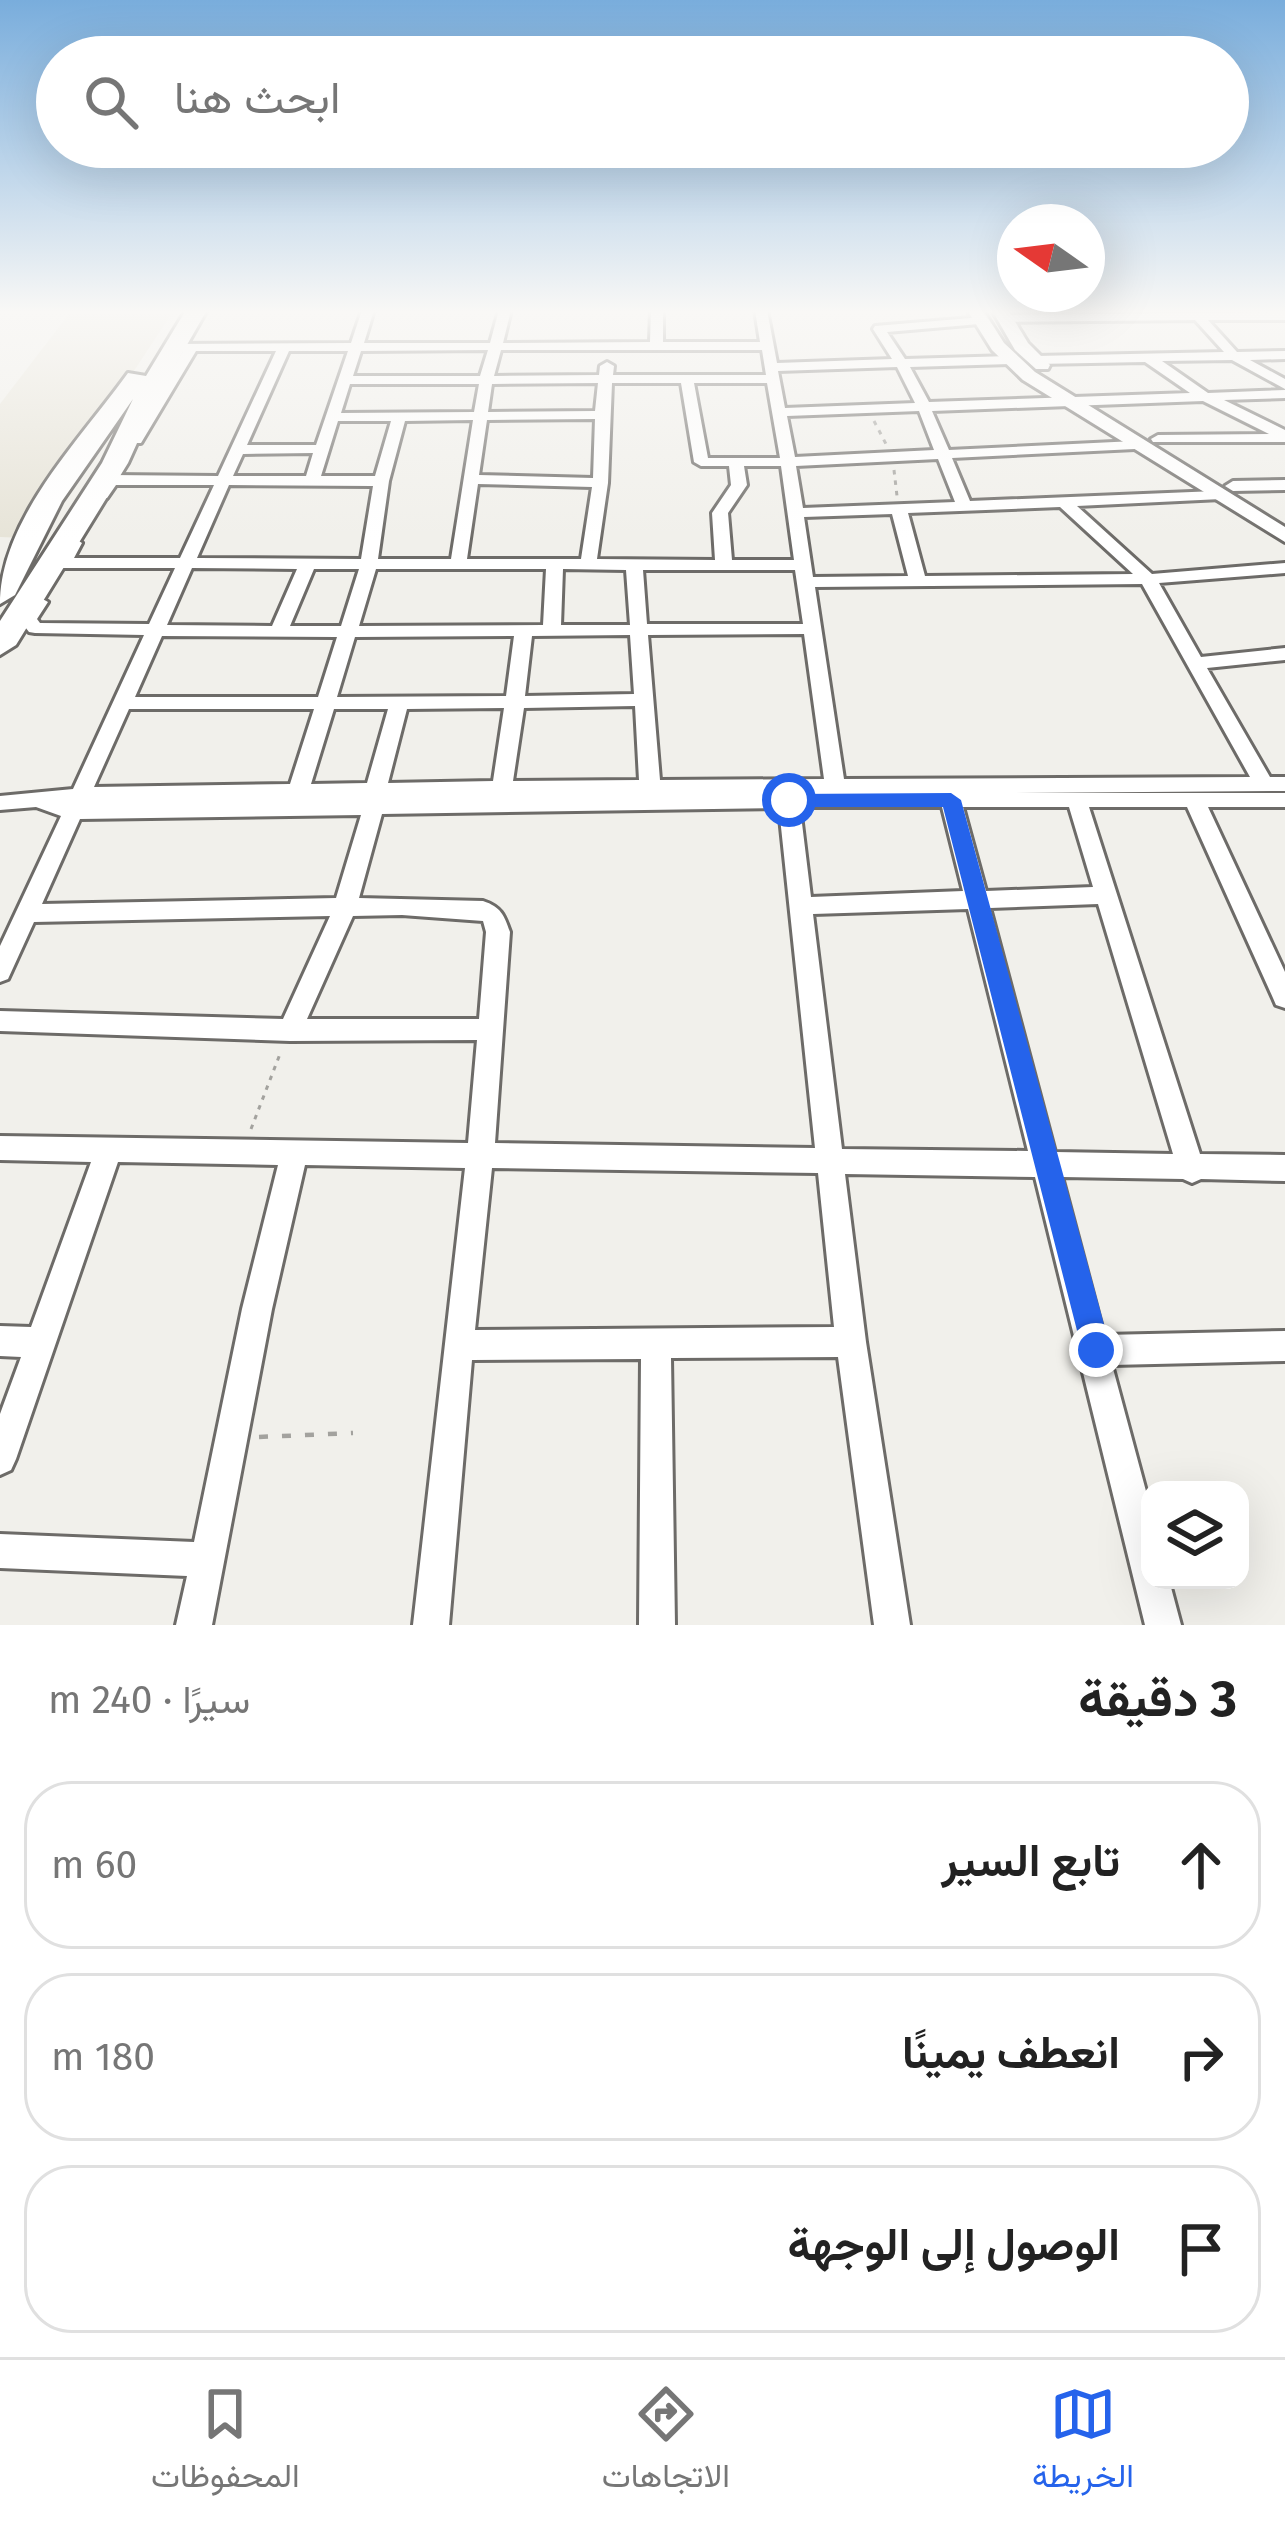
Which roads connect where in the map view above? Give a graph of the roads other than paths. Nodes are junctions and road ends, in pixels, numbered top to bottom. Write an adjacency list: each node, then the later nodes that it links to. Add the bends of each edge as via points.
1 (129, 386): 30 (highway)
2 (161, 386): 32 (highway)
3 (266, 386): 27 (street)
4 (344, 386): 22 (street)
5 (485, 386): 21 (street)
6 (604, 386): 19 (street)
7 (688, 386): 31 (street, via 697,458)
8 (774, 386): 18 (street)
9 (914, 386): 17 (street)
10 (1049, 386): 16 (street)
11 (1070, 386): 15 (street)
12 (1189, 386): 14 (street)
13 (1285, 394): 14 (street)
14 (1202, 395): 15 (street); 23 (street)
15 (1092, 399): 16 (street); 24 (street)
16 (1064, 401): 17 (street); 25 (street)
17 (924, 406): 18 (street); 28 (street)
18 (779, 412): 29 (street)
19 (602, 415): 21 (street); 37 (street)
20 (399, 416): 21 (street); 22 (street); 36 (street)
21 (480, 416): 33 (street)
22 (334, 417): 26 (street)
23 (1285, 437): 24 (street)
24 (1157, 440): 39 (street)
25 (1135, 446): 28 (street); 39 (street)
26 (321, 449): 27 (street); 34 (street)
27 (236, 451): 35 (street)
28 (944, 454): 29 (street); 42 (street)
29 (788, 462): 31 (street); 45 (street)
30 (75, 464): 32 (highway, via 80,476); 40 (highway)
31 (736, 464): 51 (street, via 739,485 720,513)
32 (113, 472): 35 (street); 43 (highway); 48 (street)
33 (469, 479): 37 (street); 49 (street)
34 (312, 480): 35 (street); 36 (street)
35 (222, 481): 52 (street)
36 (381, 481): 56 (street)
37 (600, 483): 53 (street)
38 (1285, 484): 39 (street)
39 (1224, 491): 41 (street); 46 (street); 47 (street)
40 (49, 501): 43 (highway, via 82,492); 61 (highway)
41 (1067, 506): 42 (street); 59 (street)
42 (965, 508): 44 (street)
43 (86, 510): 69 (highway)
44 (899, 510): 45 (street); 60 (street)
45 (794, 512): 58 (street)
46 (1285, 516)
47 (1285, 536)
48 (63, 562): 52 (street); 65 (street, via 31,626)
49 (458, 565): 50 (street); 56 (street)
50 (555, 565): 53 (street); 62 (street)
51 (724, 565): 54 (street); 58 (street)
52 (186, 566): 55 (street); 65 (street)
53 (588, 566): 54 (street)
54 (634, 566): 63 (street)
55 (306, 567): 56 (street); 67 (street)
56 (368, 567): 68 (street)
57 (1285, 568): 59 (street)
58 (803, 573): 60 (street); 64 (street)
59 (1148, 579): 60 (street); 71 (street)
60 (918, 581)
61 (0, 595)
62 (552, 628): 63 (street); 66 (street)
63 (640, 629): 64 (street); 72 (street)
64 (811, 629): 77 (street)
65 (156, 630): 67 (street); 74 (street)
66 (524, 630): 68 (street); 73 (street)
67 (278, 632): 68 (street)
68 (347, 634): 75 (street)
69 (0, 645)
70 (1285, 654): 71 (street)
71 (1198, 663): 78 (street)
72 (644, 700): 73 (street); 79 (street)
73 (515, 702): 76 (street); 80 (street)
74 (121, 703): 75 (street); 89 (street)
75 (328, 703): 76 (street); 81 (street)
76 (399, 703): 83 (street)
77 (835, 784): 78 (street); 82 (street)
78 (1274, 784)
79 (650, 786): 80 (street); 82 (street)
80 (502, 788): 83 (street)
81 (298, 793): 83 (street); 89 (street)
82 (788, 793): 83 (street); 84 (street); 92 (street)
83 (374, 799): 89 (street); 93 (street)
84 (951, 800): 87 (street); 91 (street)
85 (1194, 800): 86 (street); 87 (street); 97 (street)
86 (1285, 800)
87 (1077, 801): 90 (street)
88 (0, 802): 89 (street)
89 (78, 804): 94 (street)
90 (1108, 895): 91 (street); 108 (street)
91 (975, 901): 92 (street); 106 (street)
92 (799, 906): 105 (street)
93 (345, 907): 94 (street); 99 (street, via 473,908 493,916); 100 (street)
94 (28, 913): 95 (street)
95 (7, 942): 96 (street)
96 (0, 972)
97 (1285, 998)
98 (0, 1021): 100 (street)
99 (488, 1029): 100 (street); 104 (street)
100 (290, 1030)
101 (0, 1148): 102 (street)
102 (108, 1152): 103 (street); 111 (street)
103 (294, 1154): 104 (street); 119 (street)
104 (480, 1158): 105 (street); 112 (street)
105 (830, 1164): 106 (street); 110 (street)
106 (1045, 1168): 108 (street); 115 (street)
107 (1285, 1168): 108 (street)
108 (1192, 1170)
109 (0, 1341): 111 (street)
110 (851, 1342): 113 (street); 124 (street)
111 (40, 1343): 116 (street)
112 (458, 1345): 113 (street); 122 (street)
113 (656, 1345): 123 (street)
114 (1285, 1346): 115 (street)
115 (1096, 1350): 117 (street)
116 (0, 1459)
117 (1141, 1533)
118 (0, 1551): 119 (street)
119 (207, 1560): 121 (street)
120 (1154, 1589): 125 (street)
121 (194, 1625)
122 (431, 1625)
123 (657, 1625)
124 (892, 1625)
125 (1163, 1625)

